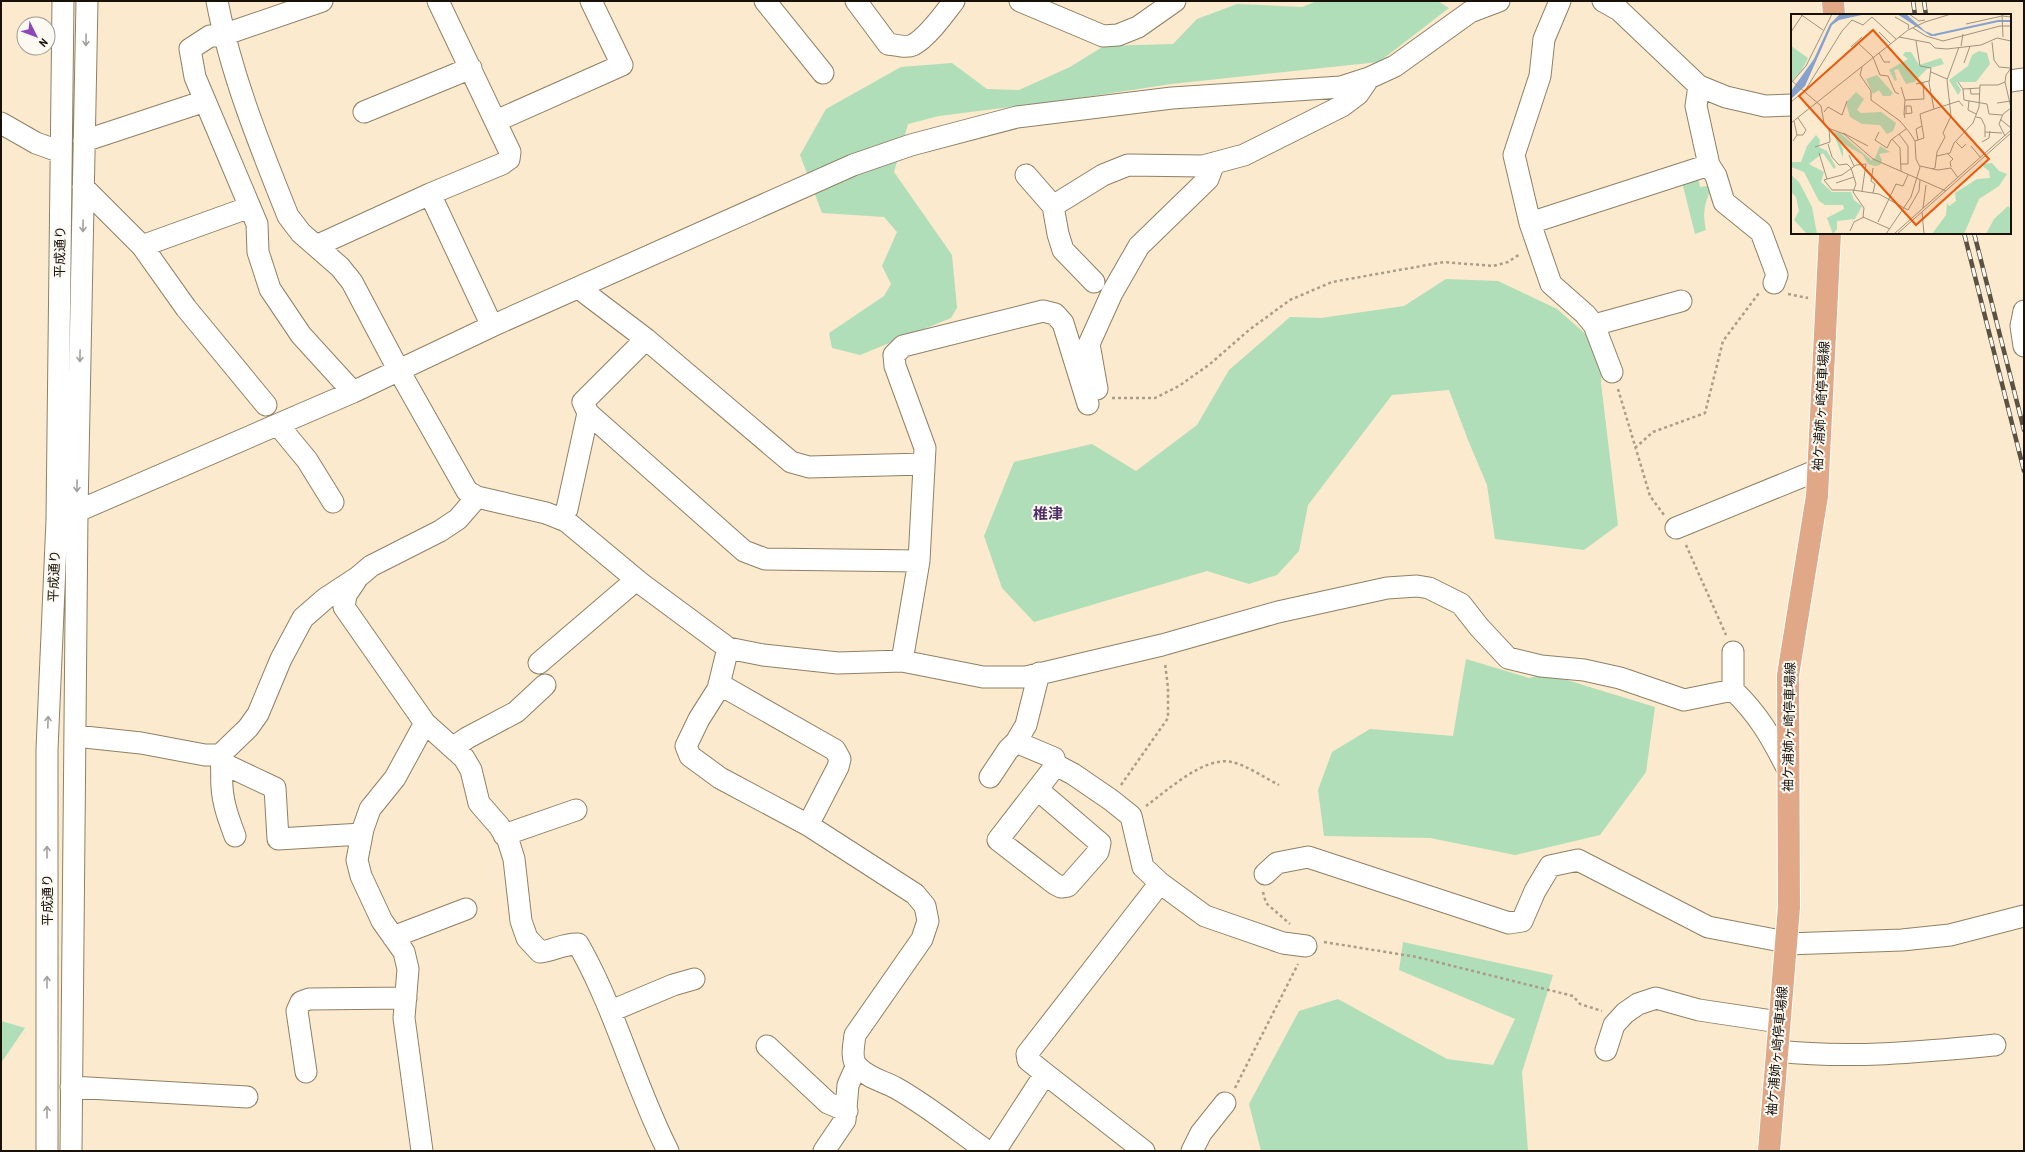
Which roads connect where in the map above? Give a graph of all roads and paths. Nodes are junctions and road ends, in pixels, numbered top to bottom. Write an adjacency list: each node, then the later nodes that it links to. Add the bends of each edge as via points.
1 (63, 1): 31 (street, 平成通り)
2 (87, 1): 30 (street, 平成通り, one-way to 30)
3 (217, 1): 18 (street)
4 (322, 1): 18 (street)
5 (438, 1): 19 (street)
6 (591, 1): 28 (street, via 622,65)
7 (765, 1): 20 (street)
8 (856, 1): 9 (street, via 888,44 900,46 913,45 936,26)
9 (954, 1)
10 (1020, 1): 16 (street)
11 (1175, 1): 16 (street, via 1138,27 1118,35 1103,36)
12 (1499, 1): 21 (street, via 1470,12 1394,66)
13 (1560, 1): 39 (street, via 1544,39 1540,76 1514,155)
14 (1603, 1): 24 (street, via 1619,10)
15 (1833, 1): 17 (main road)
16 (1056, 8)
17 (1834, 14)
18 (223, 35): 25 (street, via 210,36 190,49 195,77); 43 (street, via 237,81 288,216 301,233)
19 (472, 68): 27 (street); 28 (street)
20 (823, 73)
21 (1369, 78): 32 (street, via 1358,94 1342,106 1244,154); 46 (street, via 1341,87 1172,98 1017,117 918,142 853,165)
22 (2024, 79): 23 (street)
23 (2011, 81)
24 (1699, 86): 26 (street, via 1726,97 1765,106); 33 (street, via 1696,106)
25 (205, 100): 30 (street); 38 (street)
26 (1791, 105)
27 (364, 112)
28 (496, 121): 36 (street, via 510,152 509,159 481,174)
29 (1, 123): 31 (street)
30 (84, 141): 35 (street, 平成通り)
31 (61, 152): 68 (street, 平成通り)
32 (1214, 163): 37 (street, via 1203,166 1128,165 1102,175); 57 (street, via 1208,179 1139,246 1112,293 1089,344)
33 (1709, 165): 39 (street); 45 (street, via 1716,176 1724,202 1761,232 1777,274)
34 (1026, 175): 37 (street)
35 (83, 187): 42 (street); 66 (street, 平成通り, one-way to 66)
36 (430, 194): 43 (street); 51 (street)
37 (1053, 206): 44 (street, via 1064,250)
38 (250, 207): 42 (street); 56 (street, via 257,224 258,252 270,290 301,335)
39 (1530, 223): 41 (street)
40 (1830, 234): 48 (main road, 袖ケ浦姉ヶ崎停車場線)
41 (1538, 243): 50 (street, via 1551,284); 57 (path, via 1508,262 1493,266 1444,262 1332,282 1290,300 1249,330 1210,364 1179,386 1155,398)
42 (142, 246): 58 (street, via 186,308)
43 (316, 246): 54 (street, via 340,267 352,282)
44 (1094, 282)
45 (1774, 283): 48 (path, via 1776,292); 61 (path, via 1760,293 1723,341 1705,413 1652,432)
46 (580, 289): 51 (street); 52 (street)
47 (1681, 301): 50 (street)
48 (1826, 302): 63 (main road, 袖ケ浦姉ヶ崎停車場線)
49 (2024, 311): 53 (street, via 2021,326)
50 (1594, 325): 55 (street)
51 (492, 326): 54 (street)
52 (646, 339): 59 (street, via 583,402); 62 (street, via 791,462 809,467)
53 (2024, 346)
54 (398, 369): 56 (street); 64 (street, via 467,491)
55 (1612, 372)
56 (353, 392): 60 (street)
57 (1093, 396): 62 (street, via 1063,323 1055,314 1043,311 903,346 894,355 895,366 925,448)
58 (266, 405)
59 (588, 413): 67 (street, via 568,509); 70 (street, via 744,551 764,559)
60 (278, 424): 65 (street, via 307,460); 66 (street)
61 (1635, 448)
62 (924, 464): 70 (street)
63 (1818, 470): 69 (street); 88 (main road, 袖ケ浦姉ヶ崎停車場線, via 1817,496 1788,675)
64 (477, 498): 67 (street, via 546,513); 71 (street, via 458,519 440,531 371,566)
65 (333, 502)
66 (77, 512): 68 (street); 83 (street, 平成通り)
67 (561, 519): 72 (street)
68 (57, 520): 122 (street, 平成通り, one-way to 68, via 47,749)
69 (1676, 528)
70 (919, 561): 76 (street)
71 (358, 577): 82 (street, via 346,595 344,607); 86 (street, via 326,598 303,618 281,658 258,714)
72 (636, 580): 74 (street); 77 (street)
73 (1162, 645): 78 (street); 81 (street, via 1278,612 1387,588 1417,586 1430,588 1461,604 1508,658 1541,666 1584,670 1620,678 1684,700); 92 (path, via 1168,688 1168,718)
74 (728, 648): 76 (street, via 763,655 838,663); 79 (street)
75 (1734, 652): 81 (street)
76 (902, 661): 78 (street, via 983,677 1026,676)
77 (539, 663)
78 (1039, 673): 84 (street, via 1026,725)
79 (719, 684): 95 (street, via 835,750 840,759 838,767); 95 (street, via 686,746 690,756 720,778)
80 (545, 685): 85 (street, via 516,712)
81 (1733, 690): 88 (street, via 1762,722)
82 (425, 722): 85 (street); 96 (street, via 395,778 370,809)
83 (75, 736): 86 (street, via 142,743); 118 (street, 平成通り)
84 (1016, 742): 87 (street, via 1054,758); 89 (street)
85 (454, 747): 97 (street, via 471,770 479,803)
86 (221, 759): 96 (street, via 275,788 278,839); 98 (street, via 226,812)
87 (1056, 765): 91 (street); 92 (street)
88 (1787, 768): 104 (main road, 袖ケ浦姉ヶ崎停車場線, via 1789,907)
89 (990, 777)
90 (1279, 785): 94 (path, via 1233,762 1219,760 1203,765)
91 (1038, 790): 91 (street, via 998,840 1055,884 1061,887 1068,886 1098,852 1100,843)
92 (1111, 800): 94 (street)
93 (576, 810): 97 (street)
94 (1131, 816): 100 (street, via 1143,867)
95 (808, 826): 115 (street, via 915,894 925,906 928,921 922,939 855,1035 853,1052)
96 (362, 834): 103 (street, via 357,860 361,876 382,921)
97 (504, 834): 108 (street, via 514,859 517,894 527,938 540,952 578,944)
98 (235, 836)
99 (1265, 874): 104 (street, via 1276,862 1308,857 1509,923 1522,921 1535,891 1550,866 1578,860 1708,927); 105 (path, via 1263,890 1266,904)
100 (1160, 883): 105 (street, via 1205,916 1283,943); 117 (street, via 1031,1046 1027,1054 1028,1060)
101 (466, 909): 103 (street)
102 (2024, 916): 104 (street, via 1950,935 1902,940)
103 (393, 937): 107 (street, via 404,952 408,970)
104 (1786, 943): 110 (main road, 袖ケ浦姉ヶ崎停車場線)
105 (1307, 944): 109 (path, via 1325,942 1417,957 1573,996 1580,1004); 120 (path, via 1246,1067)
106 (694, 979): 108 (street)
107 (406, 998): 116 (street, via 309,999 301,1002 297,1011); 124 (street, via 404,1018)
108 (611, 1010): 125 (street, via 656,1128)
109 (1621, 1017): 110 (street, via 1638,1004 1656,998 1699,1010); 113 (street, via 1614,1025)
110 (1779, 1022): 114 (main road, 袖ケ浦姉ヶ崎停車場線)
111 (1995, 1045): 114 (street, via 1855,1056)
112 (767, 1046): 121 (street, via 828,1103)
113 (1606, 1050)
114 (1777, 1051): 131 (main road, 袖ケ浦姉ヶ崎停車場線)
115 (856, 1066): 121 (street, via 848,1085); 127 (street, via 923,1105)
116 (306, 1072)
117 (1045, 1074): 128 (street); 129 (street)
118 (71, 1087): 119 (street); 123 (street, 平成通り)
119 (247, 1097)
120 (1225, 1103): 130 (street, via 1201,1133)
121 (847, 1111): 126 (street, via 845,1120)
122 (47, 1151)
123 (71, 1151)
124 (422, 1151)
125 (668, 1151)
126 (824, 1151)
127 (986, 1151)
128 (995, 1151)
129 (1144, 1151)
130 (1192, 1151)
131 (1769, 1151)

